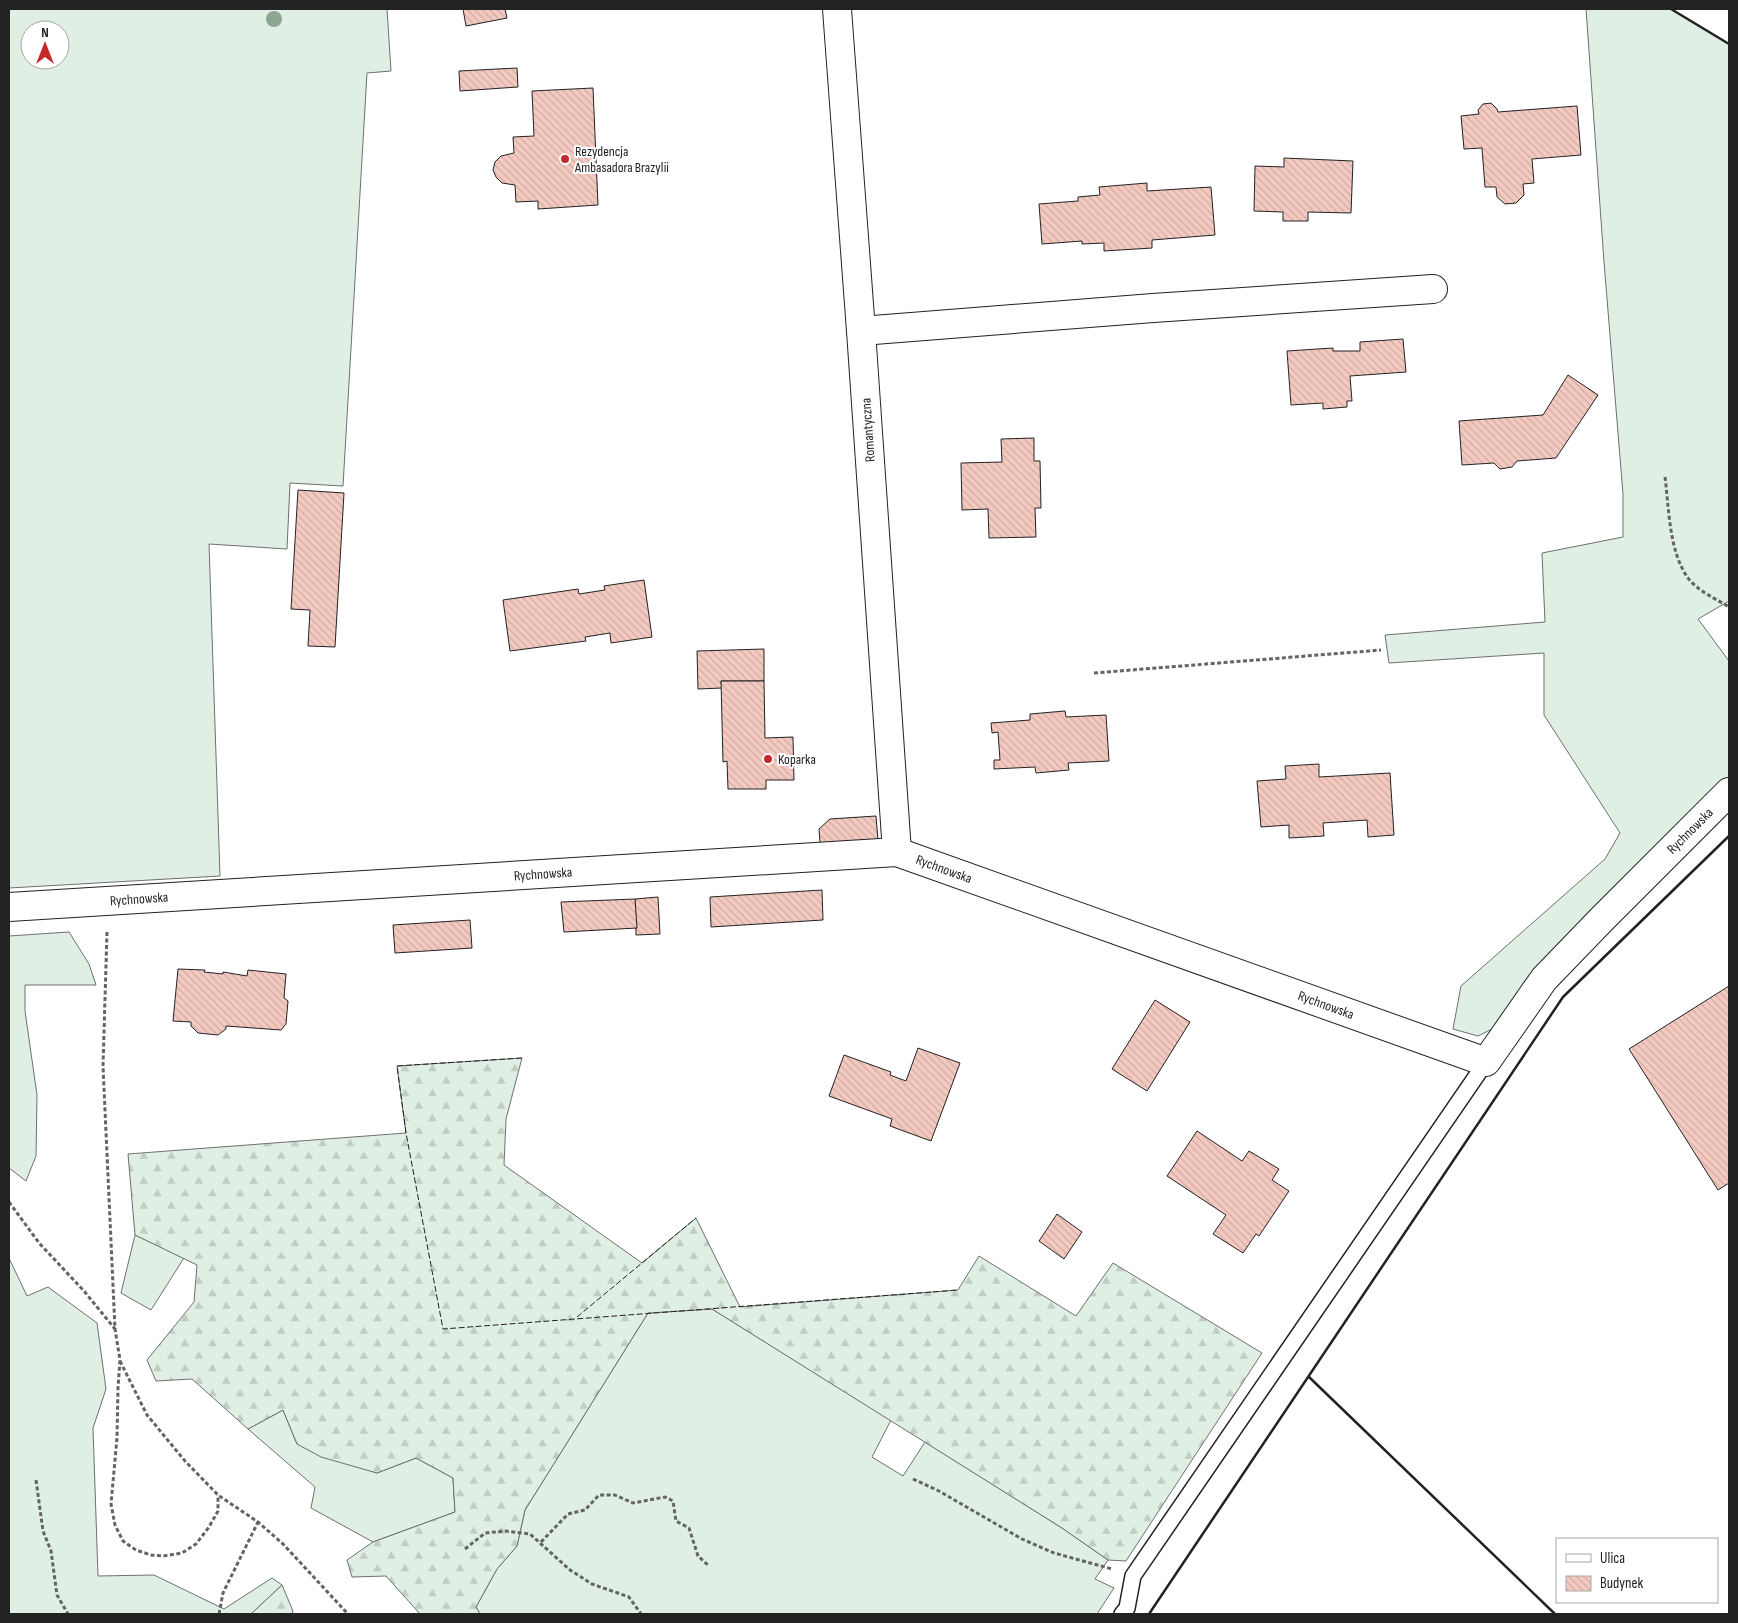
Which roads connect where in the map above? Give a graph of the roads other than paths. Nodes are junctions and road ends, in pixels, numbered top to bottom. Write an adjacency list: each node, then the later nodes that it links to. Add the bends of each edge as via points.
1 (837, 9): 3 (street, Romantyczna)
2 (1434, 289): 3 (street)
3 (861, 331): 5 (street, Romantyczna)
4 (1729, 792): 7 (street, Rychnowska, via 1544,979)
5 (897, 852): 6 (street, Rychnowska); 7 (street, Rychnowska)
6 (9, 907)
7 (1486, 1062): 8 (lane, via 1133,1576 1127,1608)
8 (1122, 1614)

